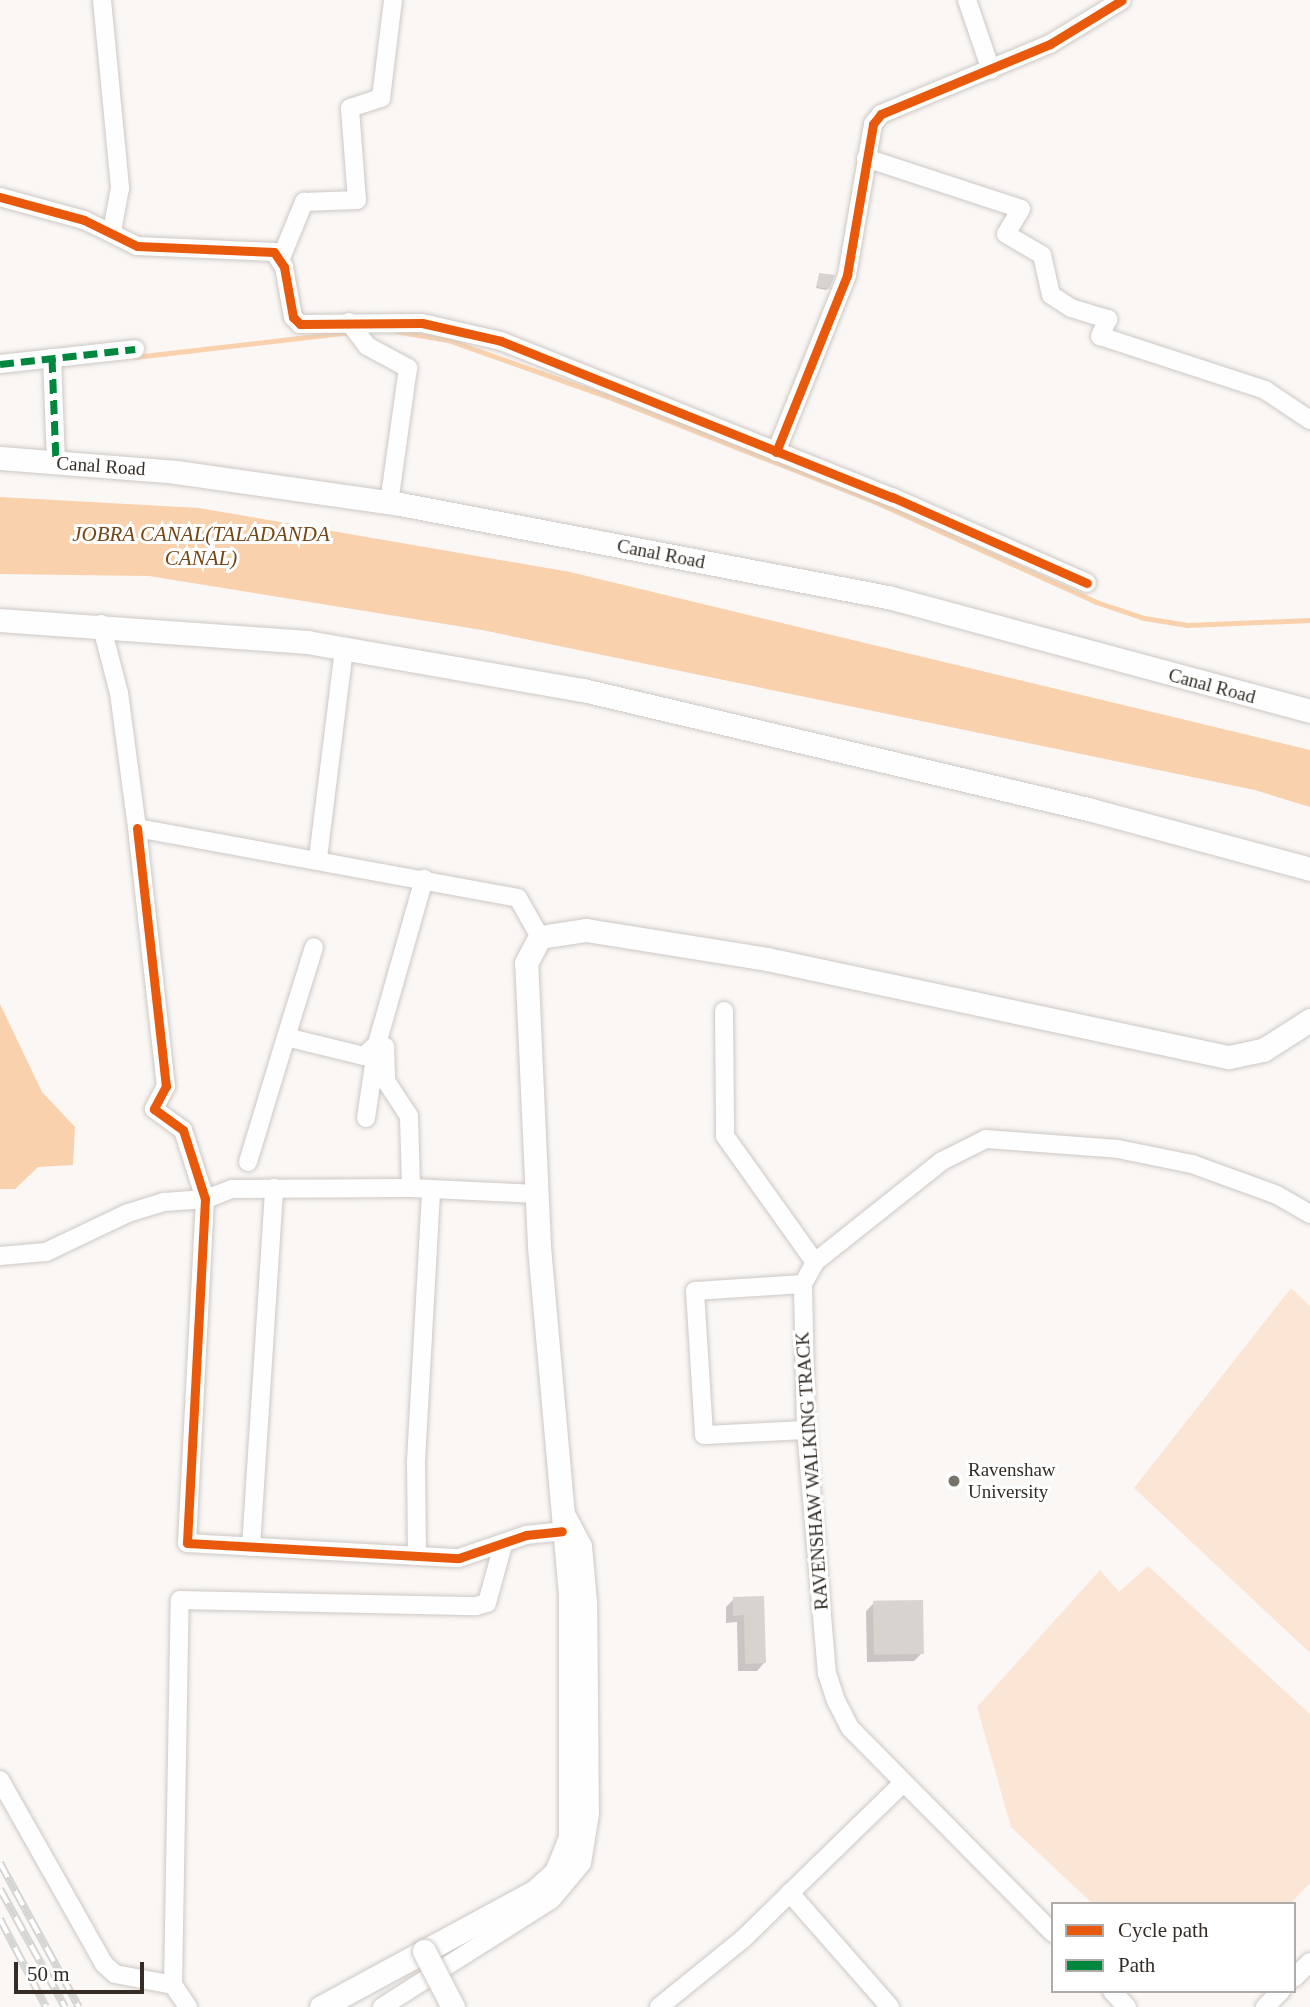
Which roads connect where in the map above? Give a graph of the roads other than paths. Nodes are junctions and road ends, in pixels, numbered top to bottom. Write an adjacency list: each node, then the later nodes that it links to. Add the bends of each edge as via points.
1 (102, 0): 8 (street, via 120,188)
2 (393, 0): 9 (street, via 381,98 350,108 357,200 304,202)
3 (967, 0): 5 (street)
4 (1122, 0): 5 (street, via 1050,44)
5 (991, 69): 6 (street, via 881,114 873,124)
6 (866, 158): 14 (street, via 1021,209 1006,234 1042,255 1051,295 1071,308 1108,319 1100,336 1265,390); 15 (street, via 847,275)
7 (0, 197): 8 (street, via 16,198)
8 (112, 231): 9 (street, via 137,246 274,252)
9 (281, 258): 10 (street, via 293,317 300,324)
10 (349, 322): 15 (street, via 422,323 501,341); 18 (street, via 375,350 401,361 409,374)
11 (135, 349): 12 (street)
12 (52, 358): 13 (street); 17 (street)
13 (0, 364)
14 (1310, 420)
15 (776, 452): 19 (street)
16 (0, 458): 17 (main road, Canal Road)
17 (56, 463): 18 (main road, Canal Road, via 176,472)
18 (389, 504): 23 (main road, Canal Road, via 888,597)
19 (1087, 583)
20 (0, 620): 21 (main road)
21 (101, 624): 22 (main road); 24 (street, via 119,692)
22 (344, 648): 25 (street); 26 (main road, via 583,690 1088,809)
23 (1310, 711)
24 (137, 828): 25 (street); 40 (street, via 166,1086 155,1110 183,1130)
25 (318, 858): 27 (street)
26 (1310, 869)
27 (424, 879): 28 (street, via 517,898); 33 (street)
28 (540, 937): 31 (main road, via 586,930 766,959 1228,1057 1263,1050); 39 (main road, via 526,963)
29 (314, 947): 32 (street)
30 (724, 1011): 43 (street, via 725,1136)
31 (1310, 1020)
32 (286, 1037): 33 (street, via 364,1056); 35 (street)
33 (377, 1044): 34 (street); 37 (street, via 386,1047 386,1081 409,1116)
34 (366, 1118)
35 (248, 1162)
36 (274, 1188): 37 (street); 40 (street, via 232,1189); 49 (street)
37 (411, 1188): 38 (street)
38 (431, 1189): 39 (street); 50 (street, via 416,1461)
39 (537, 1194): 46 (main road)
40 (205, 1199): 42 (street, via 164,1202 46,1251); 49 (street, via 187,1543)
41 (1310, 1214): 43 (street, RAVENSHAW WALKING TRACK, via 1277,1195 1192,1164 1118,1149 986,1139 942,1161)
42 (0, 1256)
43 (815, 1262): 44 (street, RAVENSHAW WALKING TRACK)
44 (803, 1284): 45 (street, RAVENSHAW WALKING TRACK); 45 (street, via 695,1291 704,1435)
45 (806, 1430): 52 (street, RAVENSHAW WALKING TRACK, via 827,1674 850,1728)
46 (562, 1506): 47 (main road); 61 (street, via 583,1546 588,1602 590,1814 582,1863 552,1899)
47 (562, 1531): 48 (street, via 526,1535); 55 (main road, via 570,1594 570,1838 565,1856 548,1883)
48 (503, 1545): 50 (street, via 459,1558); 58 (street, via 487,1603 476,1606 180,1600)
49 (251, 1547): 50 (street)
50 (417, 1556)
51 (0, 1780): 58 (street, via 104,1964 116,1974)
52 (903, 1783): 53 (street); 54 (street, RAVENSHAW WALKING TRACK)
53 (790, 1892): 66 (street, via 743,1939); 67 (street)
54 (1051, 1931)
55 (424, 1951): 63 (main road); 65 (main road, bridge)
56 (1310, 1962): 57 (street)
57 (1296, 1976)
58 (173, 1985): 62 (street)
59 (1114, 1993): 68 (street)
60 (1279, 1993): 69 (street)
61 (410, 2000): 64 (street)
62 (188, 2007)
63 (321, 2007)
64 (382, 2007)
65 (453, 2007)
66 (659, 2007)
67 (890, 2007)
68 (1127, 2007)
69 (1265, 2007)

